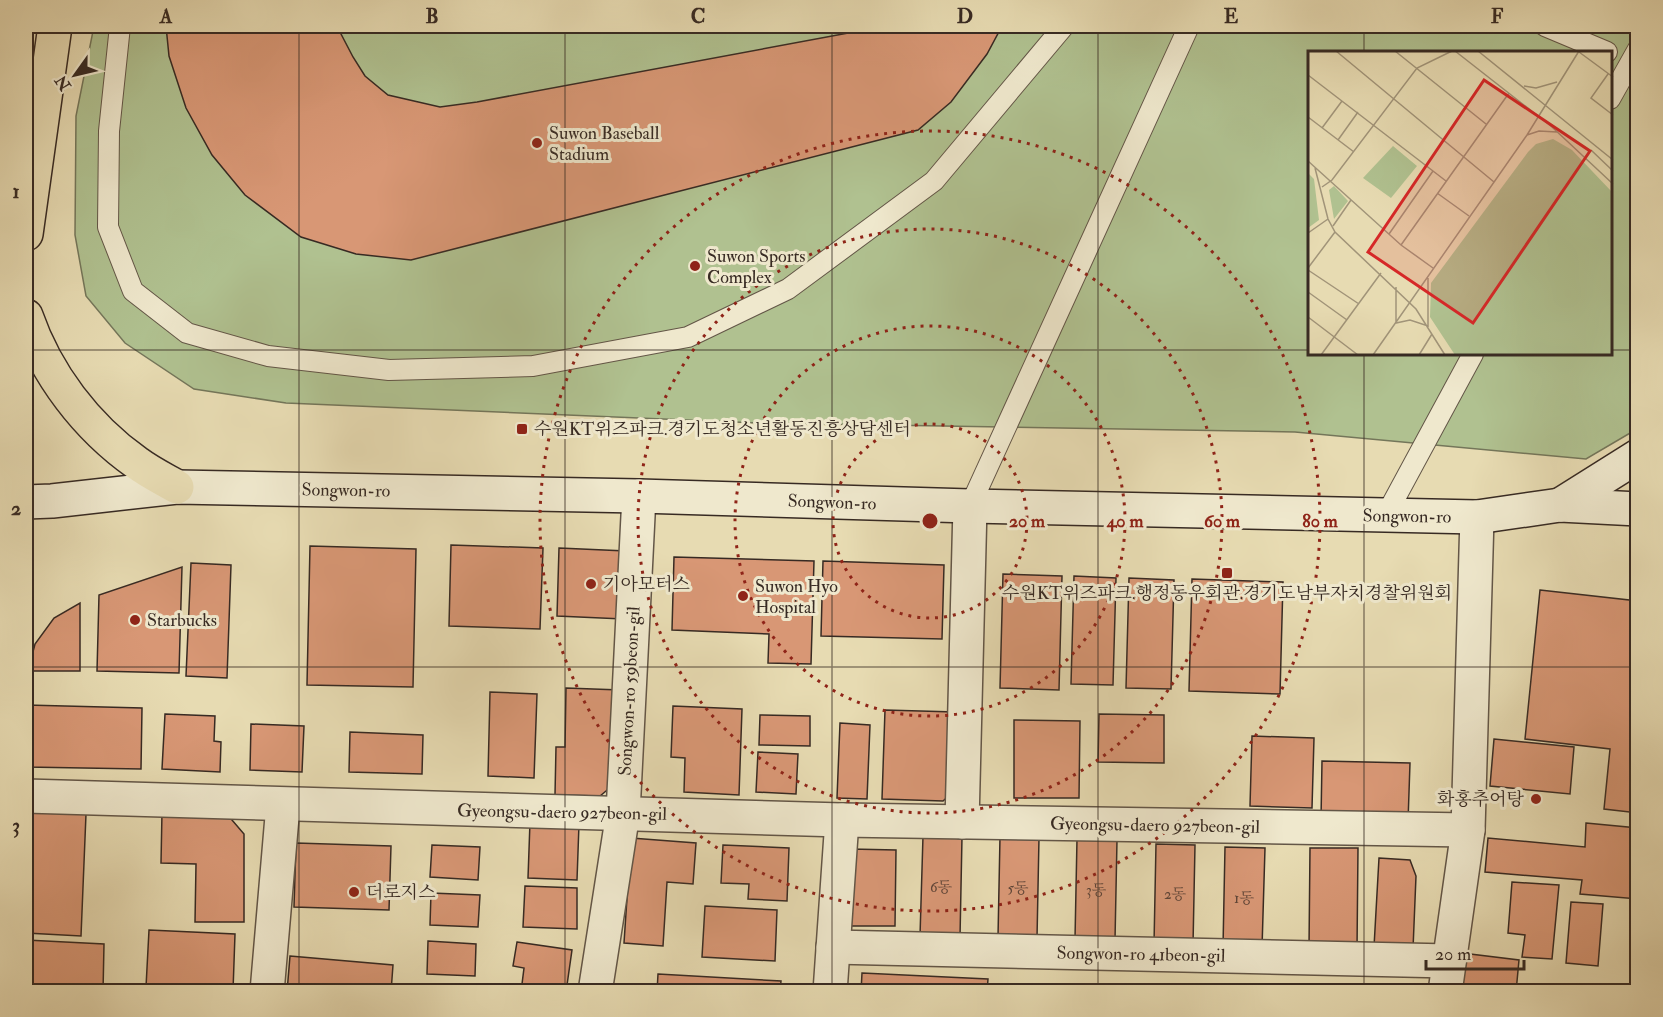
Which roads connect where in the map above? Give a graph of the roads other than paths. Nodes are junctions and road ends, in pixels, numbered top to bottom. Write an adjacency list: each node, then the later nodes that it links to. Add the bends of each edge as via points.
1 (55, 26): 10 (main road)
2 (120, 26): 3 (lane, via 109,131 108,227 133,291 187,333 268,356 389,370 533,366 688,337 788,289 934,181)
3 (1064, 26)
4 (1188, 26): 18 (lane)
5 (1545, 26): 6 (lane)
6 (1604, 51)
7 (1612, 54): 8 (lane)
8 (1635, 59): 9 (lane)
9 (1612, 97)
10 (26, 234)
11 (26, 316): 14 (main road, via 57,382 91,423 136,462)
12 (1472, 356): 20 (lane)
13 (1638, 456): 17 (street)
14 (177, 487): 15 (street, Songwon-ro); 16 (street, Songwon-ro)
15 (639, 496): 18 (street, Songwon-ro); 24 (street, Songwon-ro 59beon-gil)
16 (26, 502)
17 (1560, 505): 19 (street, Songwon-ro); 21 (street, Songwon-ro)
18 (970, 506): 20 (street, Songwon-ro); 26 (street)
19 (1638, 509)
20 (1386, 515): 21 (street, Songwon-ro)
21 (1477, 517): 27 (street, Songwon-ro 41beon-gil)
22 (26, 796): 23 (street, Gyeongsu-daero 927beon-gil)
23 (283, 805): 24 (street, Gyeongsu-daero 927beon-gil); 30 (street)
24 (623, 813): 25 (street, Gyeongsu-daero 927beon-gil); 31 (street, Songwon-ro 59beon-gil)
25 (842, 820): 26 (street, Gyeongsu-daero 927beon-gil); 28 (street)
26 (962, 822): 27 (street, Gyeongsu-daero 927beon-gil)
27 (1468, 830): 29 (street, Songwon-ro 41beon-gil)
28 (833, 946): 29 (street, Songwon-ro 41beon-gil); 32 (street)
29 (1447, 976)
30 (267, 992)
31 (596, 992)
32 (831, 992)

